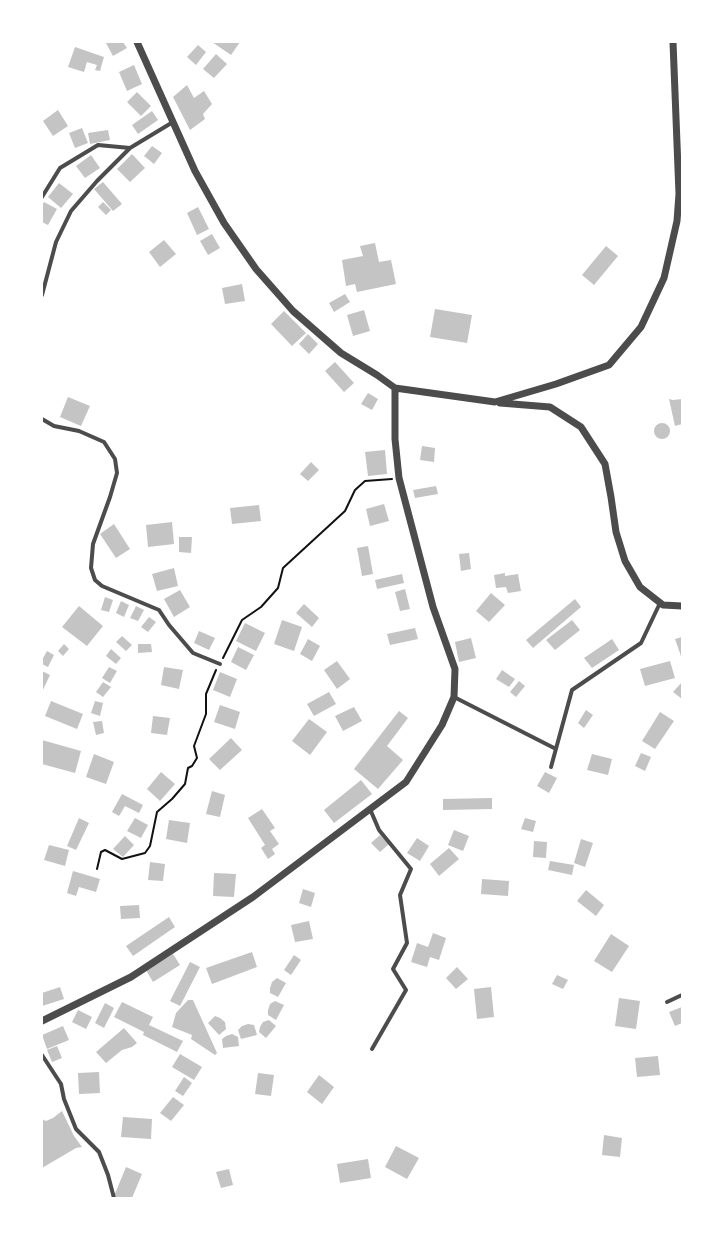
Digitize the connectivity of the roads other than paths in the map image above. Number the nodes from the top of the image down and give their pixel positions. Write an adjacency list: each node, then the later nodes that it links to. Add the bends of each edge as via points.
1 (137, 42): 3 (street)
2 (673, 42): 8 (street, via 679,194 677,221 664,278 641,327 609,365)
3 (173, 122): 4 (street); 7 (street, via 195,171 224,223 256,269 293,311 341,353)
4 (130, 148): 5 (street, via 98,145 60,168); 6 (street, via 71,211 56,242)
5 (42, 196)
6 (42, 295)
7 (395, 388): 8 (street); 13 (street, via 395,439 399,478 433,607 455,670)
8 (496, 402): 10 (street, via 550,407 581,427 605,464 616,532 625,561 640,587)
9 (42, 419): 12 (street, via 54,426 79,431 104,442 115,459 117,473 93,544 91,568 95,580 102,586 159,610 194,653)
10 (660, 603): 11 (street); 14 (street, via 641,643 572,690)
11 (682, 606)
12 (220, 664)
13 (454, 697): 14 (street); 16 (street, via 442,725 406,782)
14 (556, 750): 15 (street)
15 (551, 767)
16 (370, 809): 19 (street, via 253,897 131,977); 20 (street, via 379,830 411,869 400,895 407,943 394,969 406,990)
17 (682, 995): 18 (street)
18 (667, 1002)
19 (42, 1021)
20 (372, 1049)
21 (42, 1055): 22 (street, via 60,1084 76,1129 99,1152)
22 (114, 1198)

